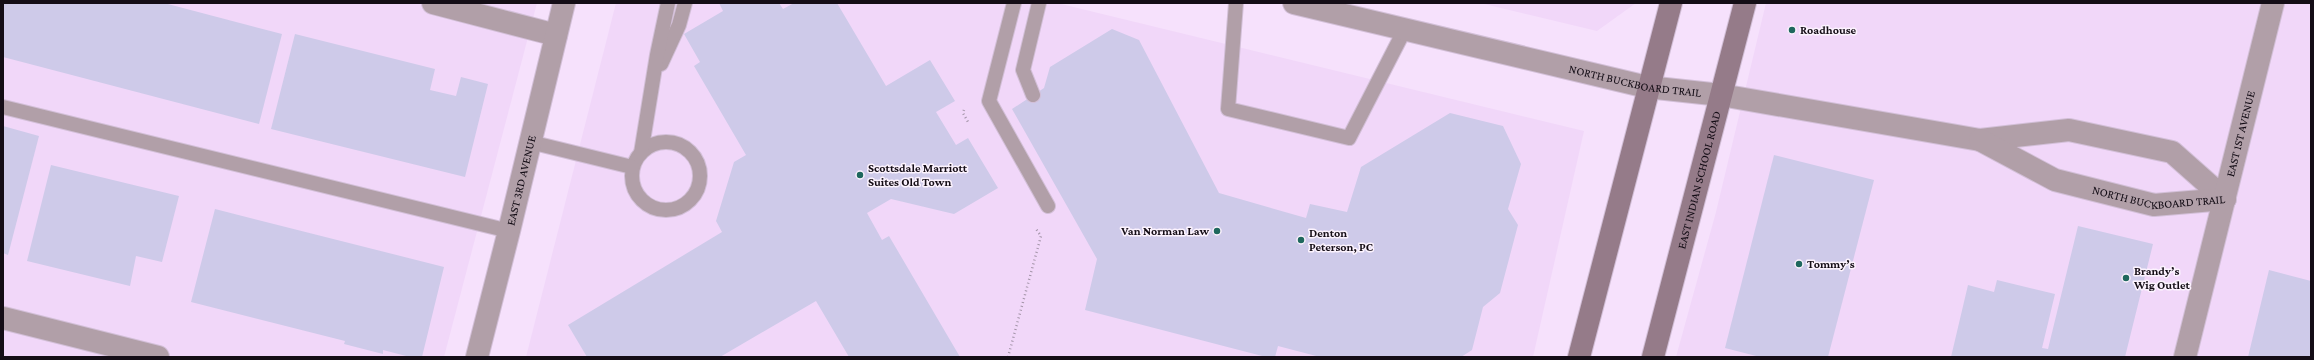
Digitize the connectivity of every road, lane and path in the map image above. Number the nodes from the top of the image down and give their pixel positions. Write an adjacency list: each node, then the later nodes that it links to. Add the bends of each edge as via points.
1 (433, 3): 13 (street)
2 (564, 3): 13 (street, EAST 3RD AVENUE)
3 (668, 3): 14 (lane)
4 (686, 3): 14 (lane, via 679,25)
5 (1014, 3): 24 (lane, via 988,101)
6 (1039, 3): 16 (lane, via 1023,70)
7 (1236, 3): 12 (lane, via 1228,109 1349,138)
8 (1294, 3): 12 (street, NORTH BUCKBOARD TRAIL)
9 (1671, 3): 15 (main road)
10 (1745, 3): 17 (main road, EAST INDIAN SCHOOL ROAD)
11 (2273, 3): 23 (street, EAST 1ST AVENUE)
12 (1404, 30): 15 (street, NORTH BUCKBOARD TRAIL)
13 (556, 35): 20 (street, EAST 3RD AVENUE)
14 (652, 83): 21 (lane)
15 (1647, 88): 17 (street, NORTH BUCKBOARD TRAIL); 29 (main road)
16 (1034, 95)
17 (1721, 95): 19 (street, NORTH BUCKBOARD TRAIL); 30 (main road, EAST INDIAN SCHOOL ROAD)
18 (3, 107): 25 (lane)
19 (1980, 140): 23 (street, NORTH BUCKBOARD TRAIL, via 2055,180 2154,205); 23 (street, NORTH BUCKBOARD TRAIL, via 2070,130 2172,152)
20 (530, 142): 22 (lane); 25 (street, EAST 3RD AVENUE)
21 (641, 153): 22 (lane); 22 (lane, via 656,142 668,141 689,150 697,160 700,171 696,193 680,207 658,210 640,198 634,189)
22 (632, 167)
23 (2225, 199): 31 (street, EAST 1ST AVENUE)
24 (1048, 206)
25 (509, 231): 28 (street, EAST 3RD AVENUE)
26 (3, 318): 27 (street)
27 (158, 357)
28 (477, 357)
29 (1579, 357)
30 (1653, 357)
31 (2185, 357)

